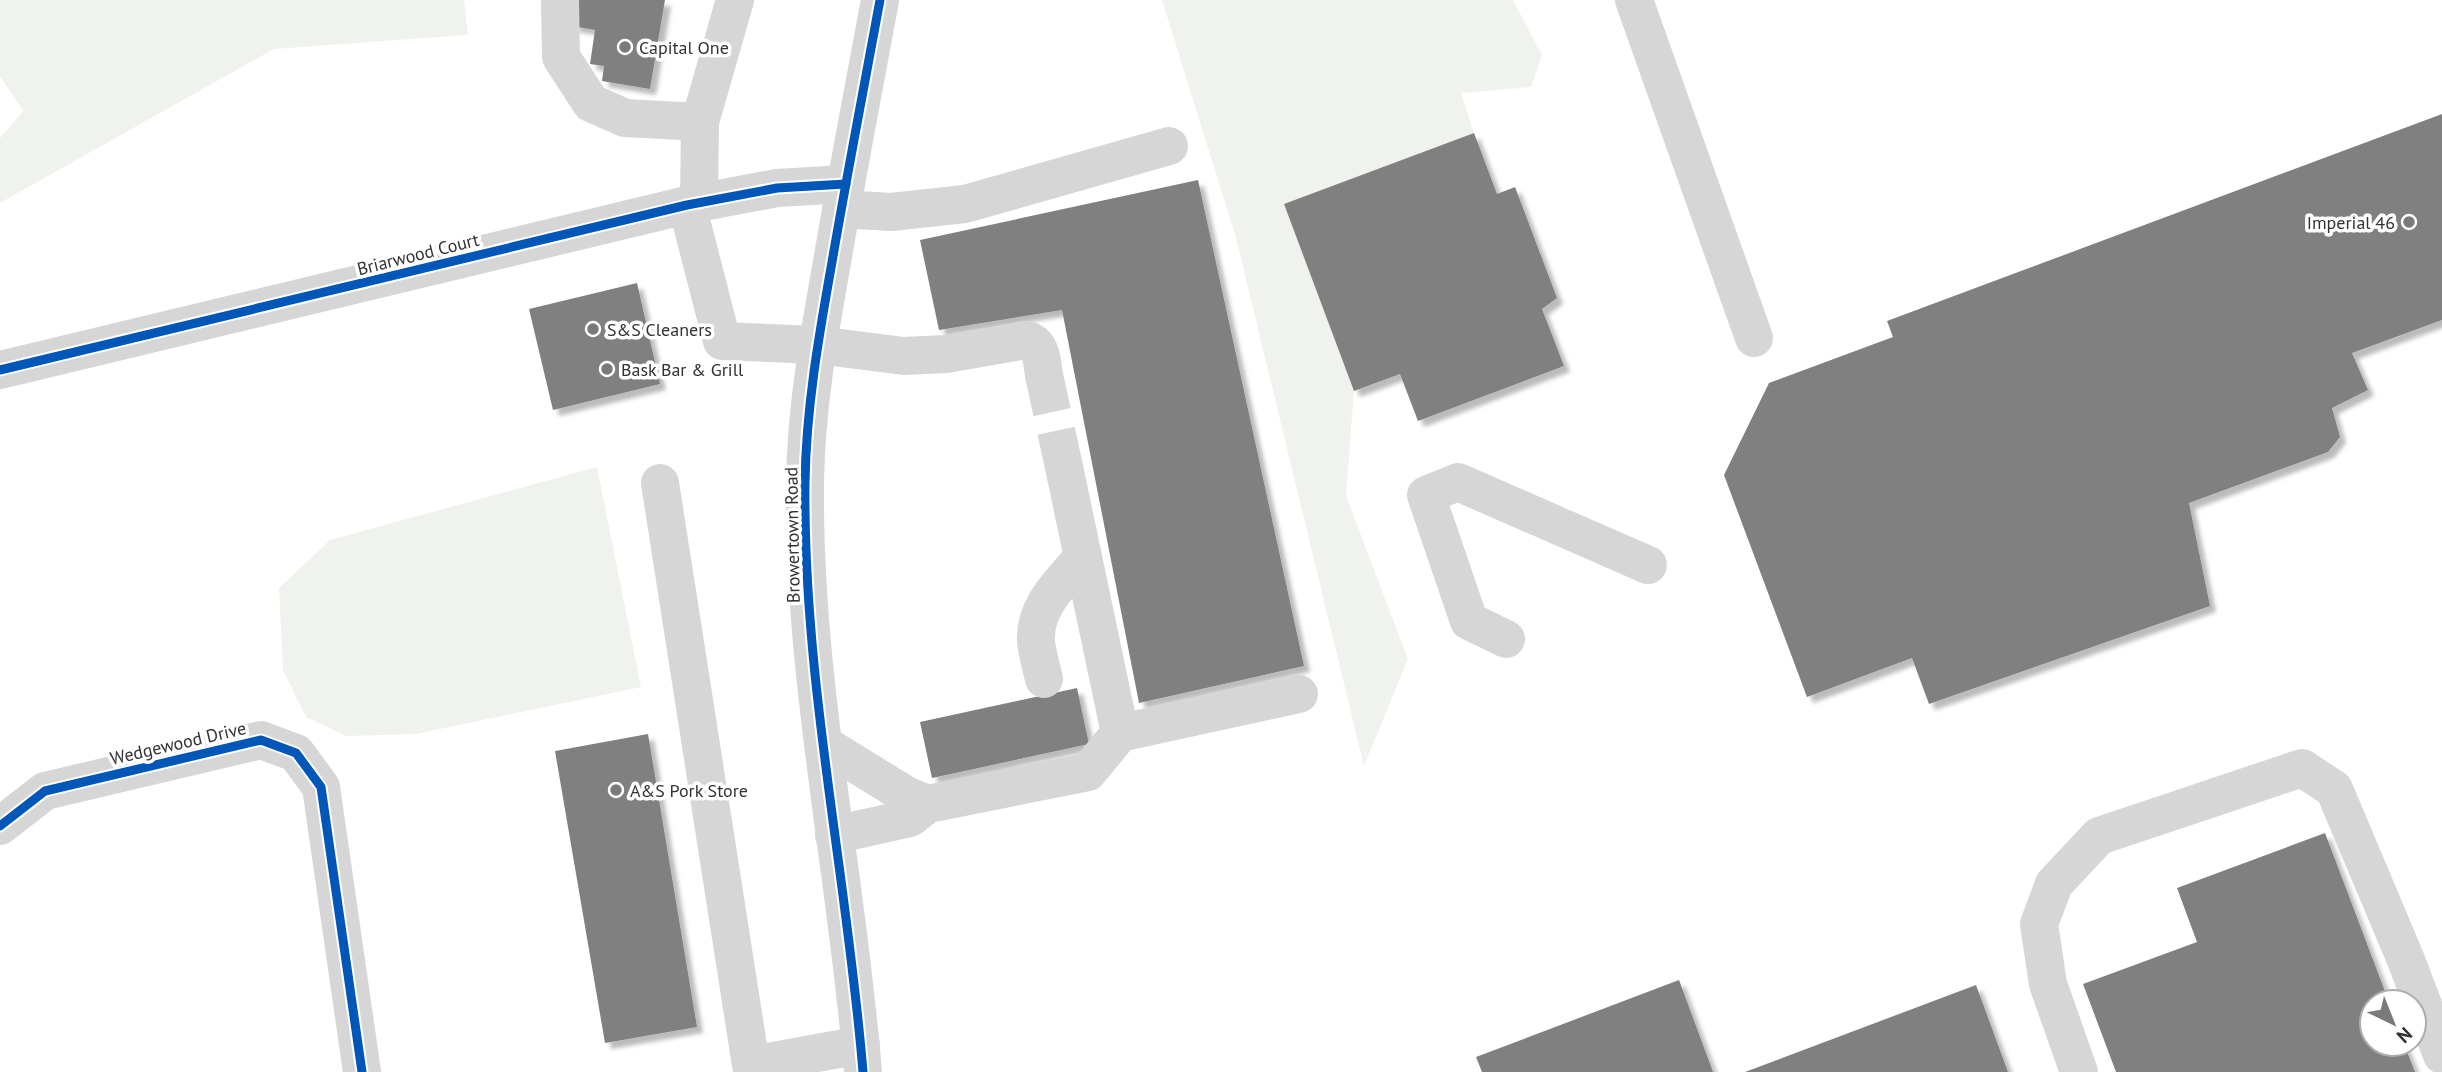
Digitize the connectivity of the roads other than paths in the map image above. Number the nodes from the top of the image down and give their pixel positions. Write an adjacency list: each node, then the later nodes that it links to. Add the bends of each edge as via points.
1 (560, 0): 5 (street, via 561,57 591,103 625,117)
2 (735, 0): 5 (street)
3 (880, 0): 7 (street, Browertown Road)
4 (1634, 0): 9 (street)
5 (700, 122): 8 (street)
6 (1168, 146): 7 (street, Briarwood Court, via 965,204 891,212)
7 (844, 196): 8 (street, Briarwood Court, via 777,188); 10 (street, Browertown Road)
8 (693, 204): 10 (street, via 722,341); 11 (street, Briarwood Court)
9 (1754, 338)
10 (817, 345): 12 (street, via 904,356 1027,340 1037,346); 21 (street, Browertown Road, via 808,416 806,575)
11 (0, 370)
12 (1044, 375)
13 (1064, 467): 15 (street)
14 (660, 483): 27 (street)
15 (1083, 557): 18 (street, via 1038,615 1036,642); 20 (street)
16 (1648, 565): 17 (street, via 1458,482 1426,495 1469,621)
17 (1506, 639)
18 (1044, 678)
19 (1299, 694): 20 (street)
20 (1120, 733): 22 (street, via 1088,772)
21 (823, 744): 22 (street); 24 (street, Browertown Road)
22 (928, 804): 24 (street, via 910,818)
23 (0, 827): 28 (street, Wedgewood Drive, via 45,791 261,740 296,753 321,787)
24 (834, 835): 26 (street, Browertown Road)
25 (2442, 1055): 29 (street, via 2334,789 2302,768 2098,836 2054,884 2039,924 2048,984)
26 (862, 1059): 27 (street)
27 (751, 1069)
28 (362, 1072)
29 (2079, 1072)

